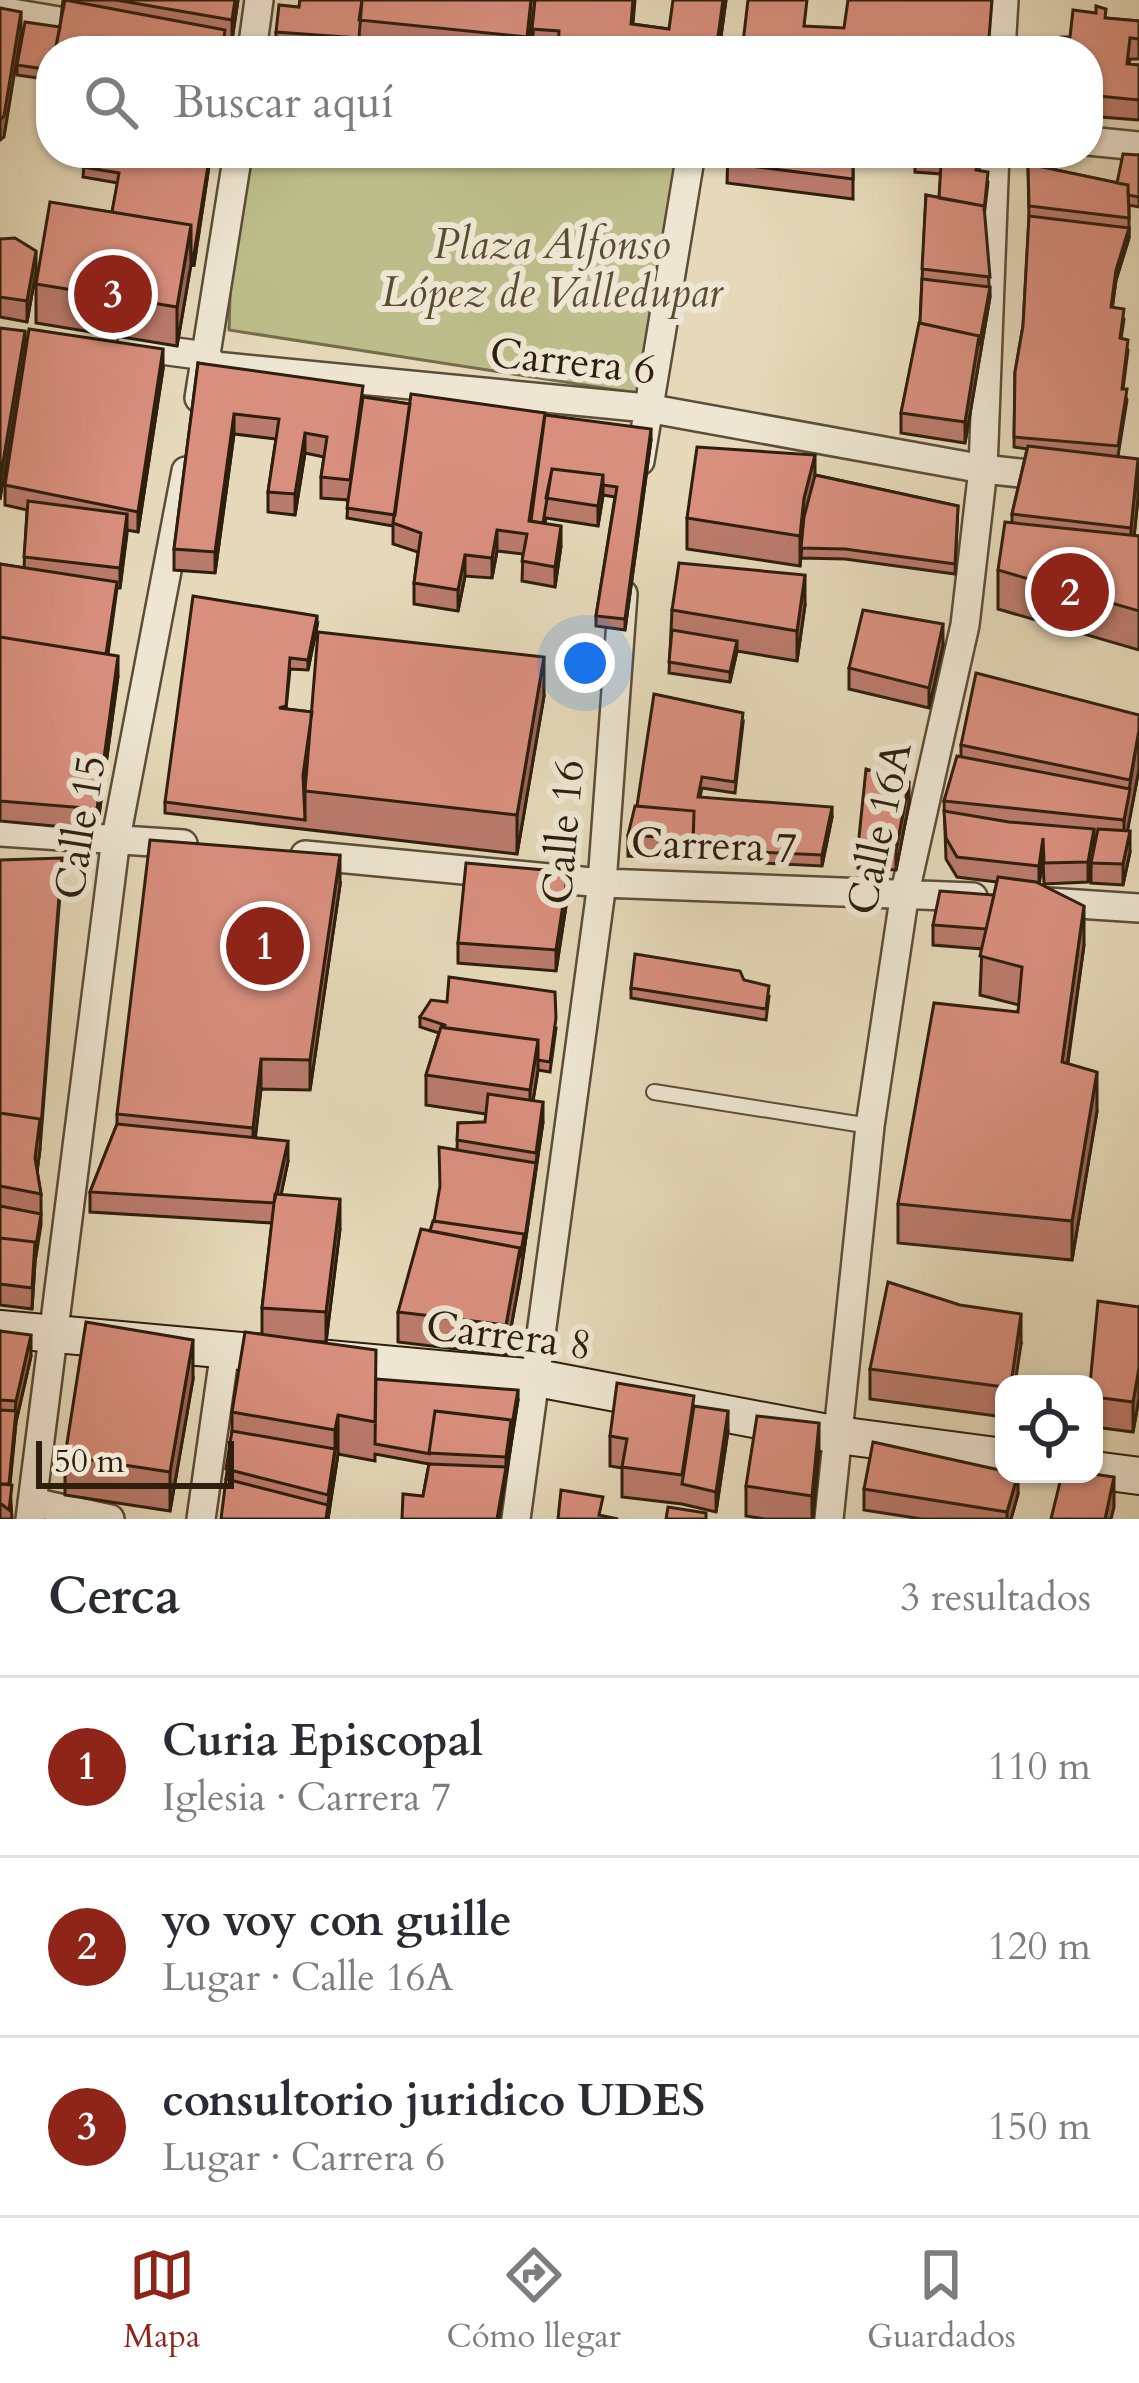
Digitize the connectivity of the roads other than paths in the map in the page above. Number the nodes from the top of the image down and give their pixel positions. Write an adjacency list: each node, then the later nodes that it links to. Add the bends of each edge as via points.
1 (259, 0): 5 (street)
2 (1004, 0): 6 (street)
3 (0, 11): 4 (street)
4 (114, 31)
5 (254, 36)
6 (1002, 36)
7 (1103, 143): 8 (street)
8 (1139, 146)
9 (236, 168): 13 (street, Calle 15)
10 (688, 168): 14 (street)
11 (994, 168): 15 (street, Calle 16A)
12 (106, 343): 13 (street, Carrera 6)
13 (206, 356): 14 (street, Carrera 6, via 214,366); 20 (street, Calle 15)
14 (647, 408): 15 (street, Carrera 6); 17 (street)
15 (983, 469): 16 (street, Carrera 6); 24 (street, Calle 16A, via 965,625)
16 (1094, 482)
17 (636, 496)
18 (627, 561): 23 (street, Calle 16)
19 (0, 832): 20 (street)
20 (116, 838): 21 (street); 29 (street, Calle 15)
21 (209, 846)
22 (278, 853): 23 (street, Carrera 7)
23 (602, 883): 24 (street, Carrera 7); 31 (street, Calle 16)
24 (904, 892): 25 (street, Carrera 7); 27 (street, Calle 16A)
25 (1139, 908)
26 (654, 1092): 27 (lane)
27 (870, 1126): 32 (street, Calle 16A)
28 (0, 1329): 29 (street, Carrera 8)
29 (54, 1332): 30 (street, Carrera 8); 36 (street, Calle 15)
30 (225, 1350): 31 (street, Carrera 8); 38 (street)
31 (537, 1378): 32 (street, Carrera 8); 39 (street, Calle 16)
32 (838, 1435): 33 (street, Carrera 8); 40 (street, Calle 16A)
33 (995, 1456)
34 (1103, 1471): 35 (street)
35 (1139, 1476)
36 (31, 1511): 37 (street)
37 (110, 1519)
38 (201, 1519)
39 (516, 1519)
40 (829, 1519)

